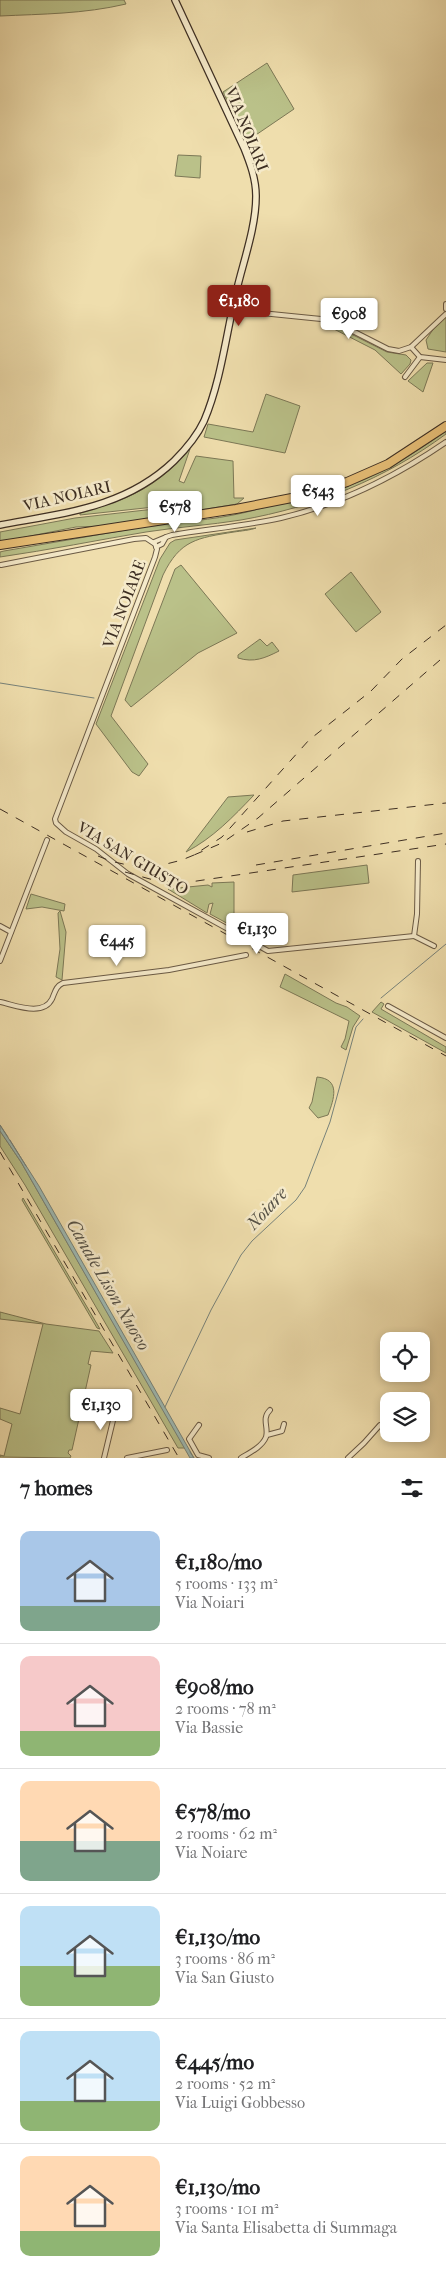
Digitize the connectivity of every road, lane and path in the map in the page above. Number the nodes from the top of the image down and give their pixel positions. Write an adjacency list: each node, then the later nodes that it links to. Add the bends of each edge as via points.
1 (175, 0): 4 (street, VIA NOIARI, via 240,138 254,181 256,196 252,225)
2 (446, 304): 3 (street)
3 (446, 308)
4 (232, 310): 6 (street, via 331,320 388,349 399,351); 12 (street, VIA NOIARI, via 204,422 190,444 164,471 132,492 100,505)
5 (446, 314): 6 (street)
6 (410, 347): 7 (street)
7 (420, 357): 8 (street); 9 (street)
8 (446, 360)
9 (405, 377)
10 (446, 426): 15 (highway, via 388,464 317,493 236,509)
11 (446, 442): 13 (street, via 400,472 344,499 280,518)
12 (0, 525)
13 (166, 537): 14 (street); 16 (street)
14 (154, 542): 16 (street, VIA NOIARE); 17 (street, VIA NOIARE, via 146,538 134,539)
15 (0, 545)
16 (156, 547): 18 (street, VIA NOIARE, via 155,557)
17 (0, 566)
18 (55, 822): 23 (street, VIA SAN GIUSTO, via 128,874 268,951)
19 (47, 840): 22 (street)
20 (418, 861): 23 (street)
21 (0, 926): 22 (street)
22 (11, 932): 26 (street)
23 (414, 936): 24 (street)
24 (434, 946)
25 (246, 955): 27 (street, via 169,970 63,983 44,1008)
26 (0, 961)
27 (0, 1002)
28 (388, 1006): 29 (street)
29 (446, 1038)
30 (116, 1408): 37 (street)
31 (270, 1410): 35 (street, via 265,1419)
32 (284, 1424): 35 (street, via 282,1431)
33 (380, 1424): 41 (street)
34 (200, 1425): 39 (street, via 189,1439 198,1455)
35 (266, 1435): 40 (street, via 258,1447)
36 (167, 1450): 38 (street)
37 (104, 1458)
38 (127, 1458)
39 (209, 1458)
40 (241, 1458)
41 (348, 1458)

